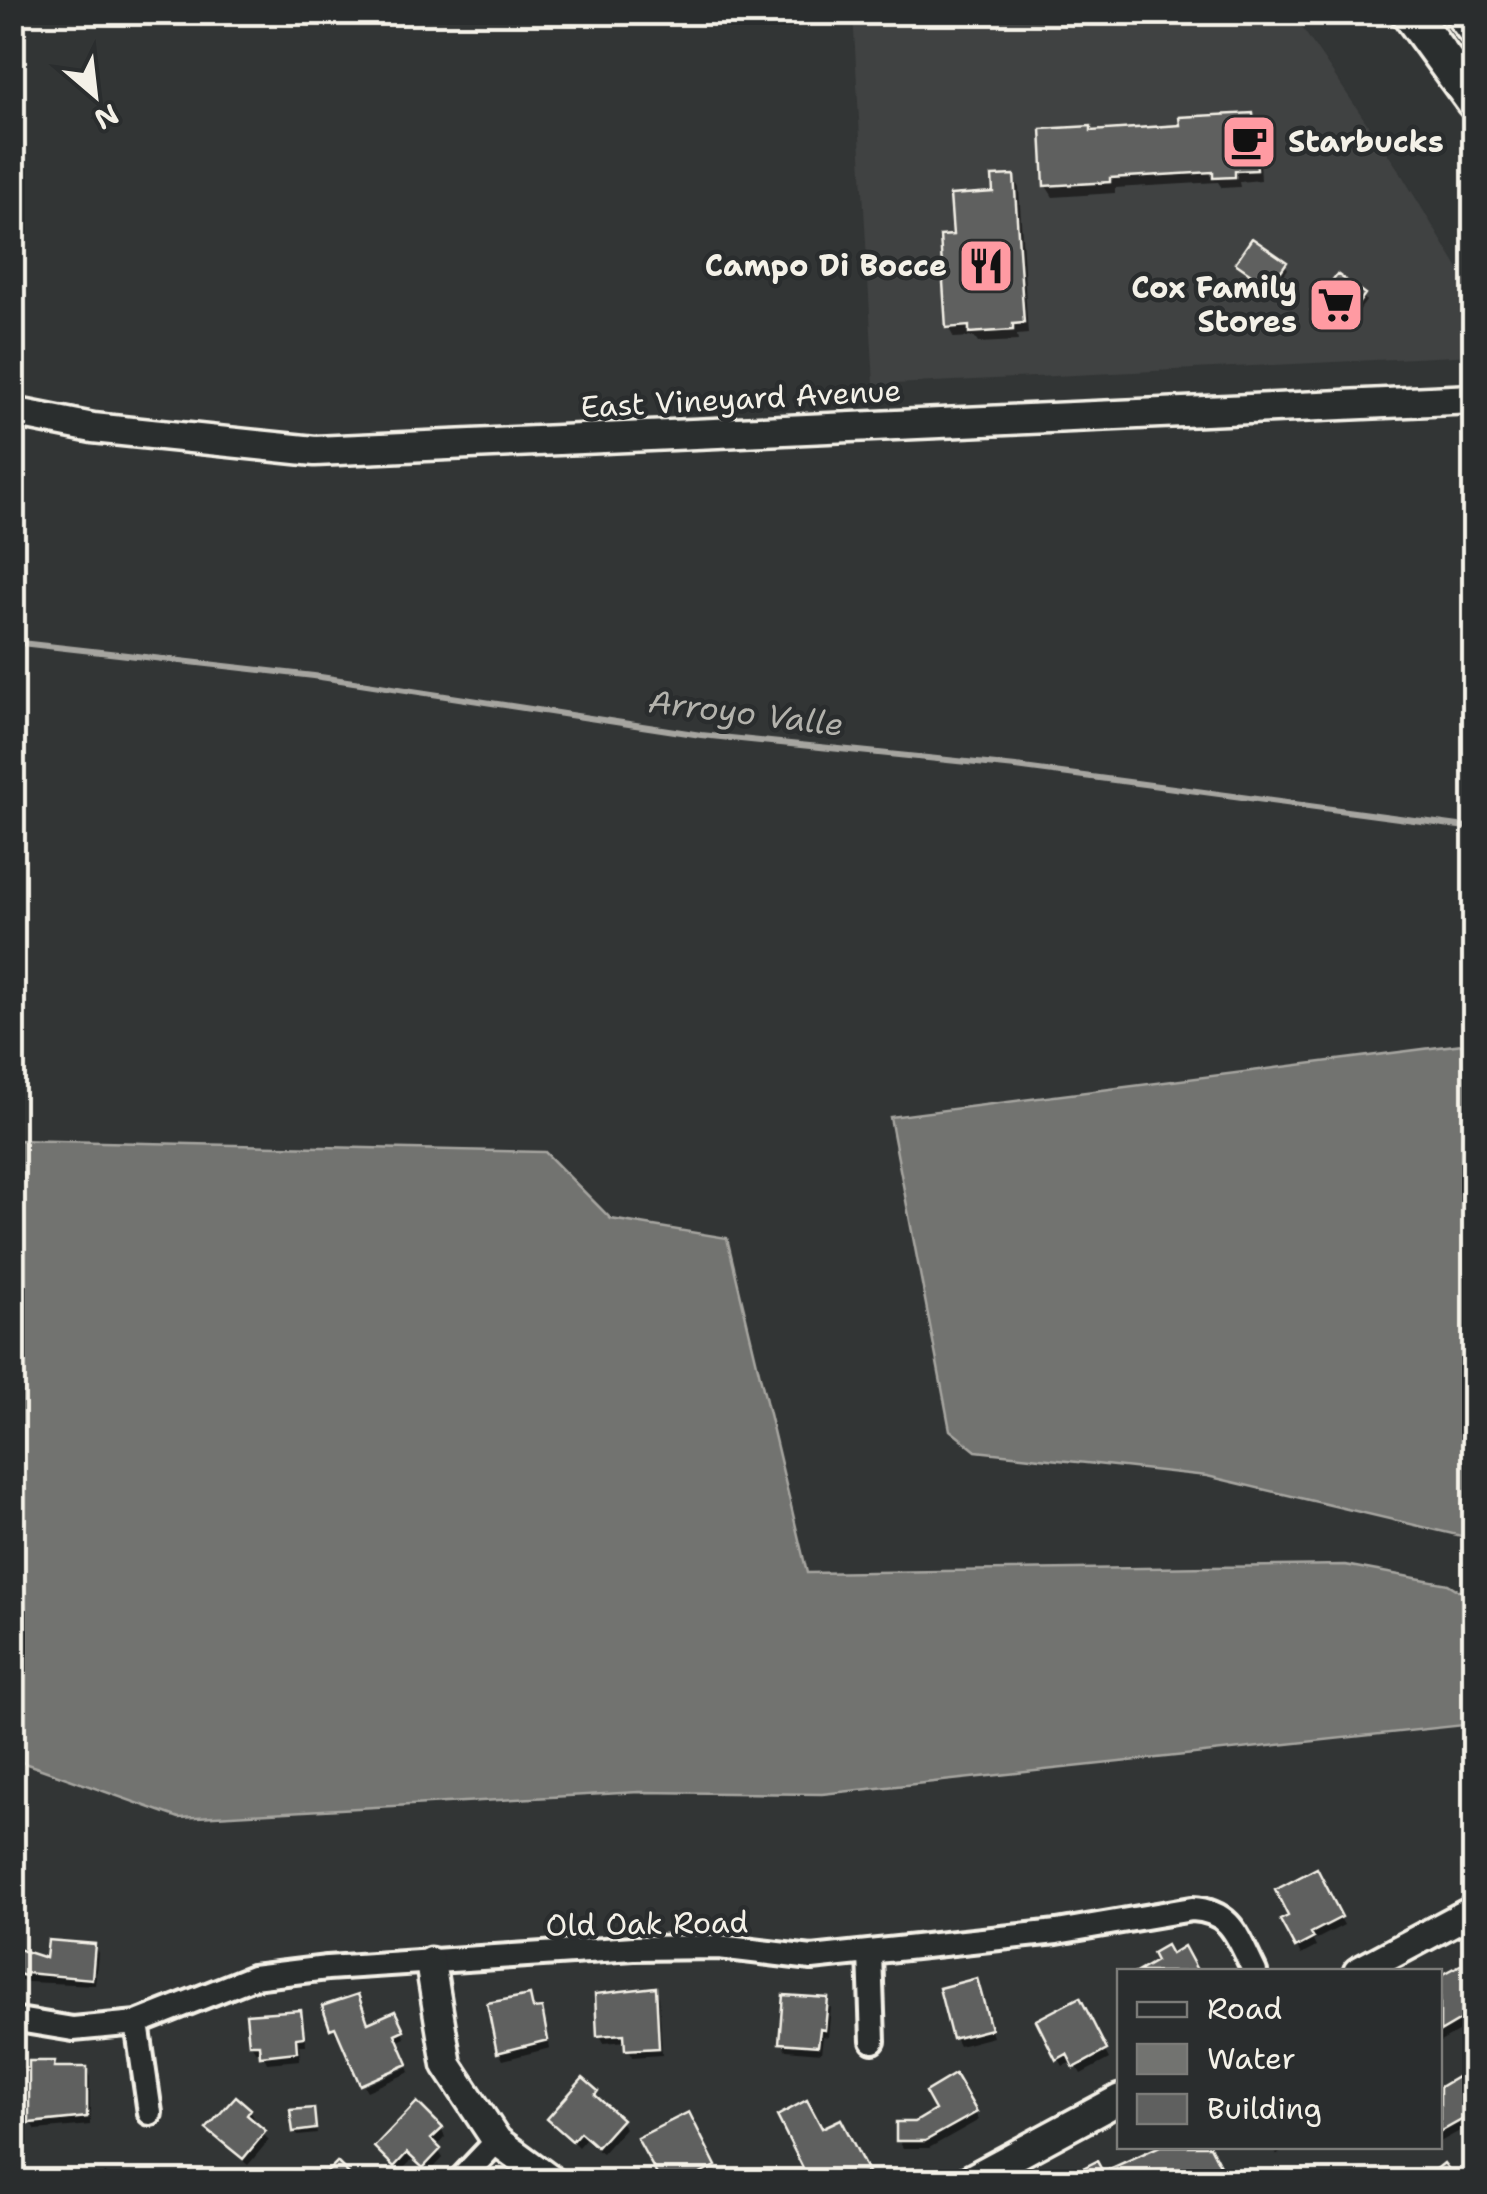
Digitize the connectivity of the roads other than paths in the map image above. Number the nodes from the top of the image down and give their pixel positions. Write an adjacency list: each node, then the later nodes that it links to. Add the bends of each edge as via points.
1 (1409, 12): 6 (highway)
2 (1438, 12): 5 (highway)
3 (1462, 12): 4 (highway)
4 (1474, 28)
5 (1474, 62)
6 (1474, 101)
7 (1474, 399): 8 (street, East Vineyard Avenue, via 315,451 93,428)
8 (12, 412)
9 (1474, 1910): 13 (street)
10 (870, 1953): 11 (street, Old Oak Road, via 812,1958 634,1948); 12 (street, Old Oak Road, via 1192,1909 1213,1910 1231,1925); 16 (street)
11 (430, 1962): 15 (street, Old Oak Road, via 253,1977); 19 (street, via 447,2065)
12 (1253, 1969)
13 (1364, 1969)
14 (12, 2018): 15 (street, Old Oak Road, via 73,2029)
15 (137, 2023): 18 (street)
16 (873, 2041)
17 (1117, 2101): 22 (street)
18 (150, 2113)
19 (497, 2142): 20 (street); 21 (street)
20 (458, 2182)
21 (552, 2182)
22 (966, 2182)

